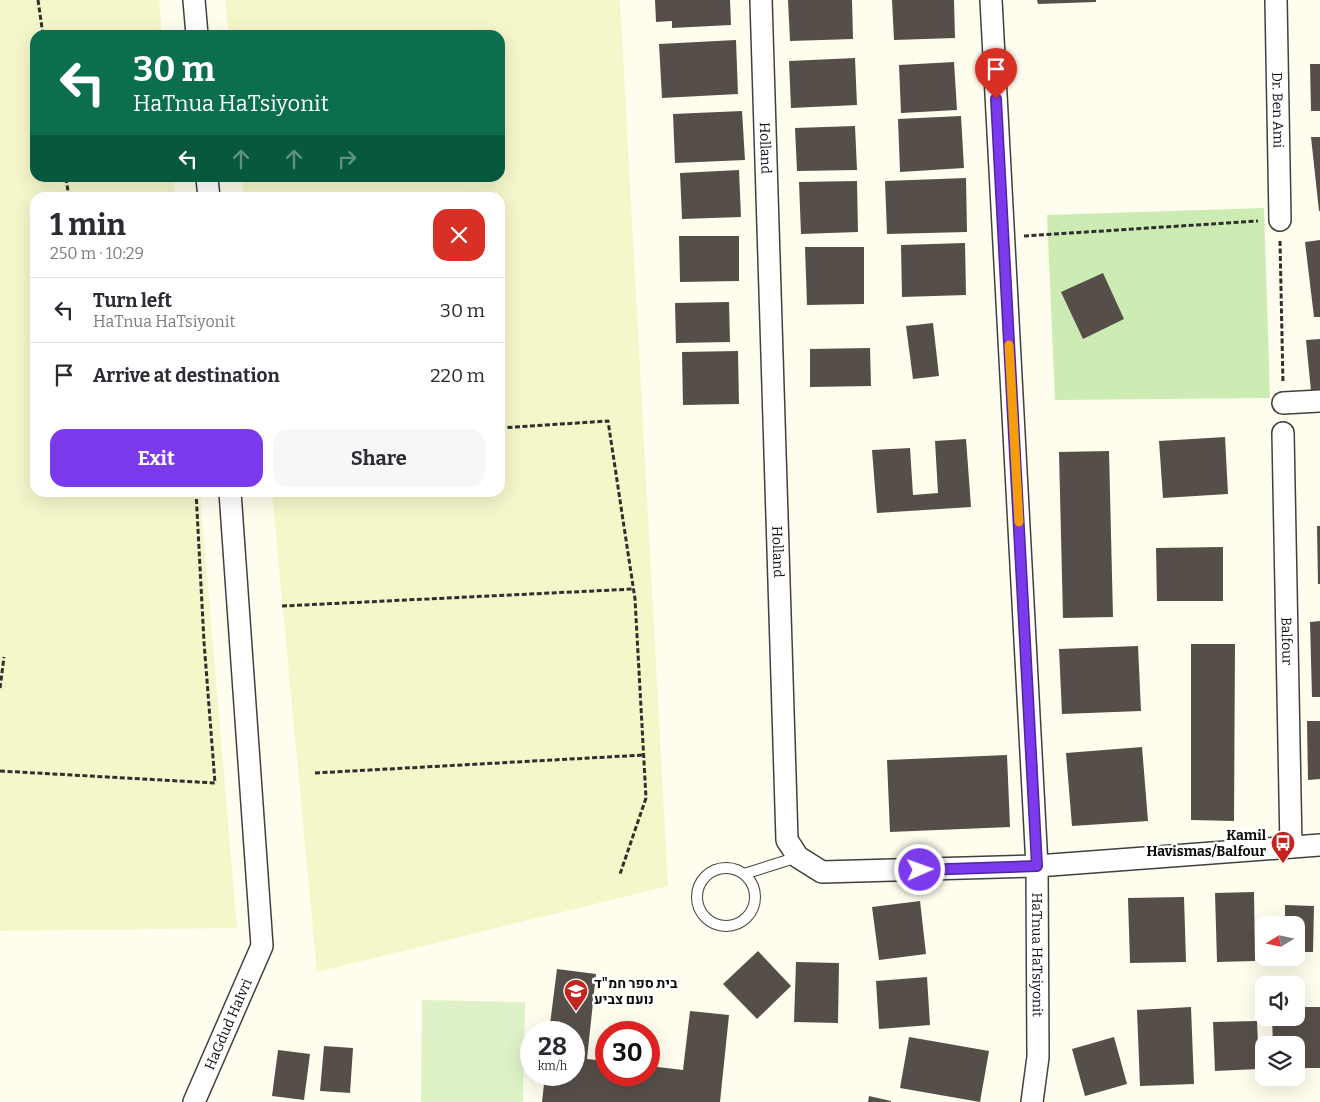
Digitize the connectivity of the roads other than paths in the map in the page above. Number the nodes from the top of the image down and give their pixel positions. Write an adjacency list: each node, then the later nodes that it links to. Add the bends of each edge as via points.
1 (194, 0): 5 (street)
2 (761, 0): 13 (street, Holland)
3 (991, 0): 14 (street, HaTnua HaTsiyonit)
4 (1276, 0): 6 (street, Dr. Ben Ami)
5 (197, 30)
6 (1280, 220)
7 (1320, 401): 8 (street)
8 (1283, 403)
9 (1283, 434): 12 (street, Balfour)
10 (230, 497): 16 (street, HaGdud HaIvri, via 262,946)
11 (1320, 845): 12 (street)
12 (1290, 847): 14 (street)
13 (792, 848): 14 (street, via 822,872); 15 (lane)
14 (1037, 866): 17 (street, HaTnua HaTsiyonit, via 1038,1057)
15 (744, 874): 15 (lane, via 735,869 719,868 706,876 697,894 702,913 708,921 726,927 747,918 755,899 751,882)
16 (194, 1102)
17 (1032, 1102)

